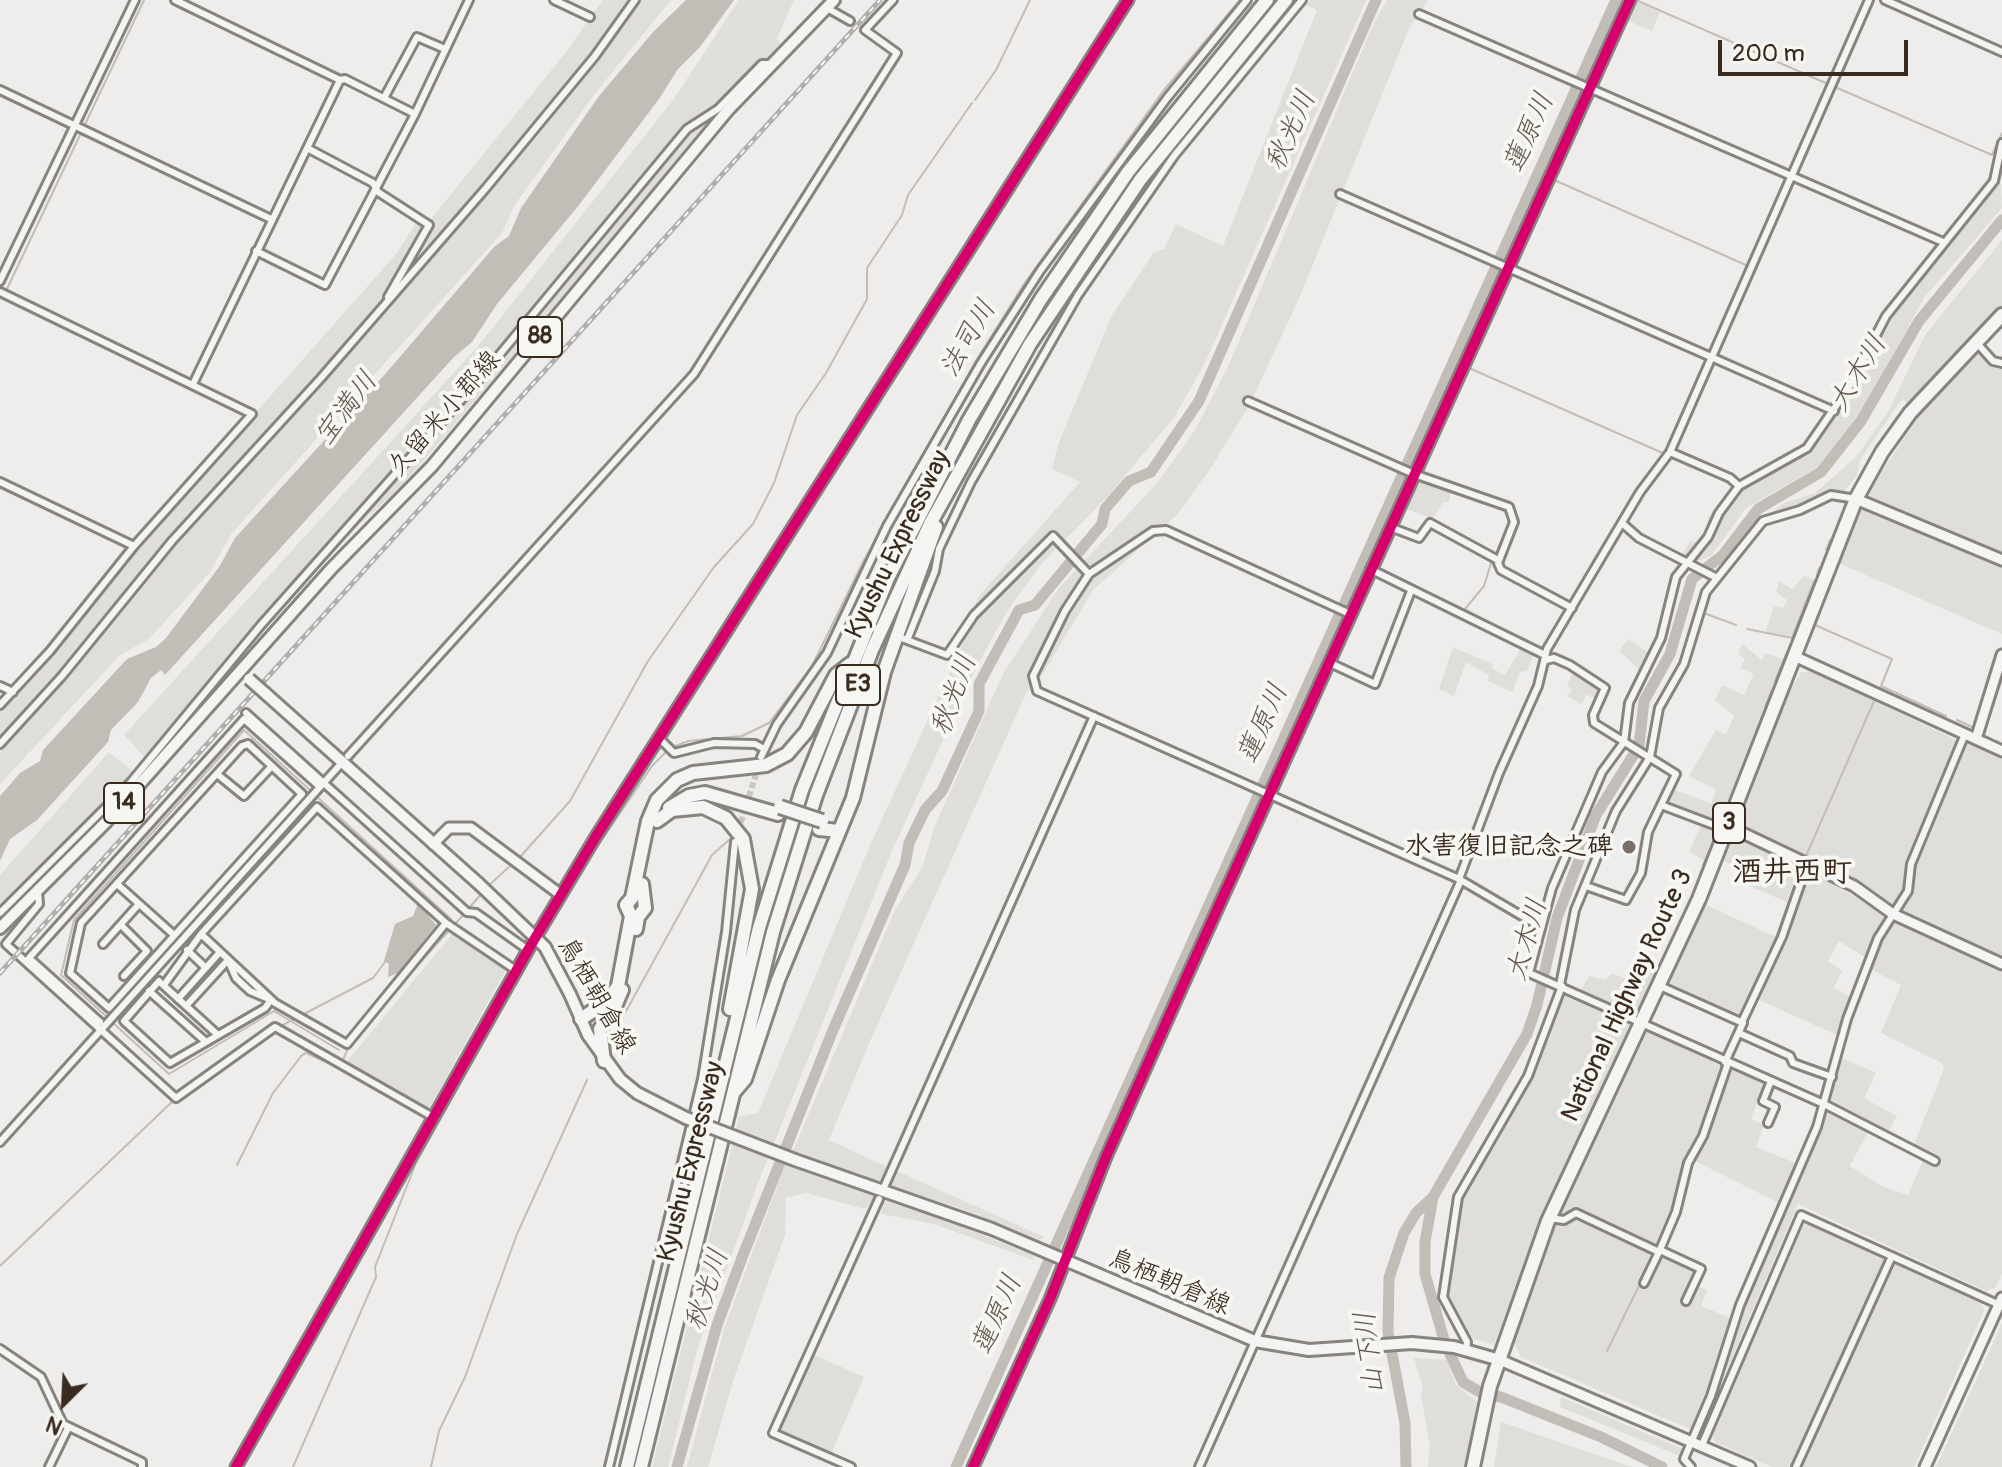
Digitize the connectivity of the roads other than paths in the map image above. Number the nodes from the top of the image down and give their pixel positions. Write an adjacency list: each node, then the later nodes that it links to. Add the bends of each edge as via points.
1 (135, 0): 27 (street)
2 (175, 0): 22 (street)
3 (469, 0): 19 (street)
4 (554, 0): 17 (street)
5 (635, 0): 39 (street, via 541,123)
6 (893, 0): 85 (street, via 865,30 897,53 694,374)
7 (1128, 0): 79 (street)
8 (1247, 0): 64 (street, via 1167,98 981,363 932,459 887,526)
9 (1267, 0): 70 (highway, Kyushu Expressway / E3, via 1128,172 1018,336 916,520)
10 (1286, 0): 49 (highway, Kyushu Expressway / E3, via 1190,114 1100,236 1030,344)
11 (1302, 0): 49 (street, via 1174,156 1076,294)
12 (1630, 0): 23 (street)
13 (1869, 0): 30 (street)
14 (1885, 0): 20 (street)
15 (831, 4): 18 (street); 21 (main road, 久留米小郡線 / 88)
16 (1419, 14): 23 (street)
17 (590, 17)
18 (850, 21)
19 (445, 49): 25 (street, via 417,37); 26 (street)
20 (2002, 52)
21 (774, 63): 72 (main road, 久留米小郡線 / 88, via 728,110 432,466 331,569); 109 (street, via 762,64 718,109 687,129 476,383 261,625 131,782)
22 (340, 80): 25 (street); 29 (street)
23 (1588, 88): 30 (street); 36 (street)
24 (0, 90): 27 (street)
25 (384, 98): 26 (street)
26 (415, 114): 31 (street)
27 (80, 128): 33 (street); 37 (street)
28 (2002, 143): 34 (street, via 1994,181)
29 (309, 149): 31 (street); 33 (street)
30 (1791, 176): 34 (street); 42 (street)
31 (377, 187): 35 (street, via 325,285); 39 (street, via 429,225)
32 (1340, 194): 36 (street)
33 (271, 219): 35 (street)
34 (1943, 242): 46 (street, via 1886,316)
35 (256, 251): 44 (street)
36 (1507, 267): 42 (street); 48 (street)
37 (0, 281)
38 (3, 294): 44 (street)
39 (385, 304): 82 (street, via 172,541)
40 (2002, 315): 41 (highway, National Highway Route 3 / 3)
41 (1976, 342): 43 (street, via 1993,361); 52 (highway, National Highway Route 3 / 3, via 1910,413)
42 (1711, 357): 46 (street); 47 (street)
43 (2002, 363)
44 (193, 384): 55 (street, via 252,414)
45 (1248, 401): 48 (street)
46 (1834, 411): 51 (street, via 1807,448)
47 (1670, 452): 51 (street); 53 (street)
48 (1414, 474): 54 (street); 56 (street, via 1509,507 1514,522)
49 (965, 476): 60 (street, via 935,571 903,639 947,655 974,615 1053,536); 97 (highway, via 906,605 853,798); 150 (highway, Kyushu Expressway / E3, via 872,650 816,795 773,932)
50 (0, 482): 55 (street)
51 (1739, 486): 58 (street)
52 (1856, 499): 57 (street); 61 (street, via 1831,495 1763,521); 68 (highway, National Highway Route 3 / 3)
53 (1622, 523): 58 (street); 63 (street)
54 (1390, 527): 56 (street, via 1419,538 1430,523); 59 (street)
55 (134, 546): 74 (street)
56 (1498, 560): 63 (street, via 1510,577)
57 (2002, 560)
58 (1688, 564): 61 (street); 81 (street, via 1671,591 1654,656 1633,691)
59 (1370, 569): 62 (street); 65 (street)
60 (1087, 571): 65 (street, via 1153,531 1166,530); 77 (street, via 1033,680 1037,691)
61 (1715, 577): 87 (street, via 1703,598 1690,648 1659,708)
62 (1411, 591): 69 (street); 71 (street, via 1375,684)
63 (1572, 608): 69 (street)
64 (845, 613): 66 (street); 83 (street, via 813,678)
65 (1350, 614): 71 (street)
66 (854, 617)
67 (2002, 655): 80 (street)
68 (1794, 656): 78 (street); 96 (highway, National Highway Route 3 / 3)
69 (1546, 658): 81 (street, via 1570,665 1605,688 1594,723); 102 (street)
70 (852, 662): 98 (highway, via 836,675 806,732 787,754 766,765 706,769 677,780 657,800); 156 (highway, Kyushu Expressway / E3, via 802,790 759,928)
71 (1328, 662): 92 (street)
72 (246, 675): 100 (main road, 鳥栖朝倉線, bridge); 105 (main road, 14)
73 (0, 686): 74 (street)
74 (13, 692): 75 (street)
75 (0, 705)
76 (246, 713): 91 (street)
77 (1094, 716): 92 (street); 157 (street)
78 (1965, 734): 80 (street); 110 (street, via 1911,864 1908,891)
79 (659, 738): 83 (street, via 674,753 714,743); 106 (street)
80 (1976, 739): 84 (street)
81 (1624, 742): 87 (street); 114 (street, via 1602,772)
82 (0, 744)
83 (764, 749): 86 (street)
84 (2002, 751)
85 (348, 756)
86 (761, 757)
87 (1650, 757): 93 (street, via 1676,774); 104 (street, via 1616,811)
88 (272, 766): 90 (street, via 246,744); 90 (street, via 244,796); 117 (street, via 302,794)
89 (338, 767): 91 (street)
90 (217, 774): 103 (street)
91 (321, 786): 120 (street, via 467,912); 127 (street); 129 (street, via 244,719 29,958)
92 (1269, 794): 102 (street); 162 (street, via 1106,1157)
93 (1661, 805): 96 (street); 104 (street, via 1648,832 1641,873 1626,900)
94 (779, 811): 95 (highway, via 705,793 673,803); 97 (highway, bridge); 98 (highway, via 727,789 686,789 665,802)
95 (657, 821): 107 (highway); 156 (highway, via 687,807 716,811 743,839 751,872 748,919)
96 (1727, 828): 101 (street); 132 (highway, National Highway Route 3 / 3)
97 (839, 831): 150 (highway, via 778,980 745,1079)
98 (644, 839): 107 (highway)
99 (735, 842): 176 (street, via 702,1079)
100 (433, 844): 106 (street, via 449,828 471,828); 138 (main road, 鳥栖朝倉線, bridge, via 545,947)
101 (1808, 862): 110 (street); 140 (street, via 1782,937)
102 (1460, 880): 114 (street); 166 (street)
103 (117, 884): 108 (street); 124 (street, via 81,923 70,973 109,1008)
104 (1586, 886): 131 (street, via 1575,910)
105 (38, 892): 115 (main road, 14); 129 (street, via 39,904 6,944)
106 (561, 895): 120 (street)
107 (637, 899): 111 (highway, via 644,911)
108 (139, 904): 113 (street); 117 (street)
109 (0, 913)
110 (1893, 914): 123 (street); 148 (street, via 1878,938 1847,1019)
111 (634, 917): 135 (highway, via 628,974); 138 (highway, via 613,996)
112 (446, 923): 116 (street, via 317,807); 126 (street); 136 (street, via 347,1044)
113 (121, 925): 118 (street); 128 (street, via 147,951)
114 (1539, 926): 131 (street, via 1529,973)
115 (0, 928)
116 (201, 934): 119 (street); 121 (street)
117 (174, 935): 124 (street)
118 (103, 944)
119 (187, 950): 125 (street); 130 (street)
120 (528, 950): 126 (street)
121 (220, 952): 122 (street); 125 (street)
122 (228, 960): 136 (street); 137 (street)
123 (2002, 964)
124 (145, 968): 127 (street)
125 (206, 968): 134 (street)
126 (517, 971): 152 (street)
127 (152, 974): 130 (street); 142 (street)
128 (124, 976)
129 (52, 983): 139 (street); 142 (street)
130 (161, 983): 133 (street); 134 (street)
131 (1561, 986): 141 (street); 168 (street, via 1528,1076 1456,1205 1443,1297 1467,1342)
132 (1660, 986): 140 (street); 141 (highway, National Highway Route 3 / 3)
133 (149, 991): 145 (street); 145 (street, via 124,1021 167,1062)
134 (178, 999): 137 (street)
135 (619, 999): 138 (highway, via 611,1008); 146 (highway, via 600,1029)
136 (271, 1000): 144 (street)
137 (186, 1006): 144 (street)
138 (581, 1019): 146 (main road, 鳥栖朝倉線)
139 (100, 1022)
140 (1742, 1022): 143 (street)
141 (1642, 1026): 147 (street); 159 (highway, National Highway Route 3 / 3)
142 (101, 1030): 152 (street, via 176,1098 275,1027); 154 (street)
143 (1739, 1033): 147 (street); 148 (street, via 1790,1056 1793,1063)
144 (218, 1035): 145 (street)
145 (206, 1042)
146 (604, 1061): 162 (main road, 鳥栖朝倉線, bridge, via 637,1093 686,1118 992,1229)
147 (1727, 1063): 149 (street); 160 (street)
148 (1832, 1077): 151 (street)
149 (1771, 1081): 151 (street); 153 (street, via 1763,1101 1775,1107)
150 (732, 1095): 178 (highway, Kyushu Expressway / E3)
151 (1826, 1105): 155 (street); 171 (street, via 1743,1296)
152 (433, 1117): 175 (street)
153 (1768, 1123)
154 (0, 1142)
155 (1935, 1161)
156 (697, 1181): 177 (highway, Kyushu Expressway / E3)
157 (885, 1185)
158 (879, 1199): 179 (street, via 773,1433)
159 (1549, 1218): 160 (street, via 1564,1220 1576,1213); 169 (highway, National Highway Route 3 / 3)
160 (1659, 1251): 163 (street); 164 (street, via 1701,1269)
161 (1892, 1256): 165 (street); 172 (street, via 1801,1215); 185 (street)
162 (1066, 1262): 166 (main road, 鳥栖朝倉線); 180 (street)
163 (1644, 1283)
164 (1686, 1301)
165 (2001, 1303): 186 (street)
166 (1255, 1341): 168 (main road, 鳥栖朝倉線, via 1309,1350 1412,1343); 181 (street)
167 (0, 1349): 170 (street, via 41,1377 57,1416)
168 (1466, 1351): 169 (main road, 鳥栖朝倉線)
169 (1500, 1360): 171 (street); 182 (highway, National Highway Route 3 / 3)
170 (68, 1428): 173 (street); 174 (street, via 142,1462)
171 (1691, 1440): 172 (street); 183 (street, via 1684,1459)
172 (1702, 1445): 184 (street)
173 (49, 1467)
174 (142, 1467)
175 (236, 1467)
176 (609, 1467)
177 (627, 1467)
178 (641, 1467)
179 (851, 1467)
180 (973, 1467)
181 (1199, 1467)
182 (1473, 1467)
183 (1691, 1467)
184 (1750, 1467)
185 (1796, 1467)
186 (1925, 1467)

